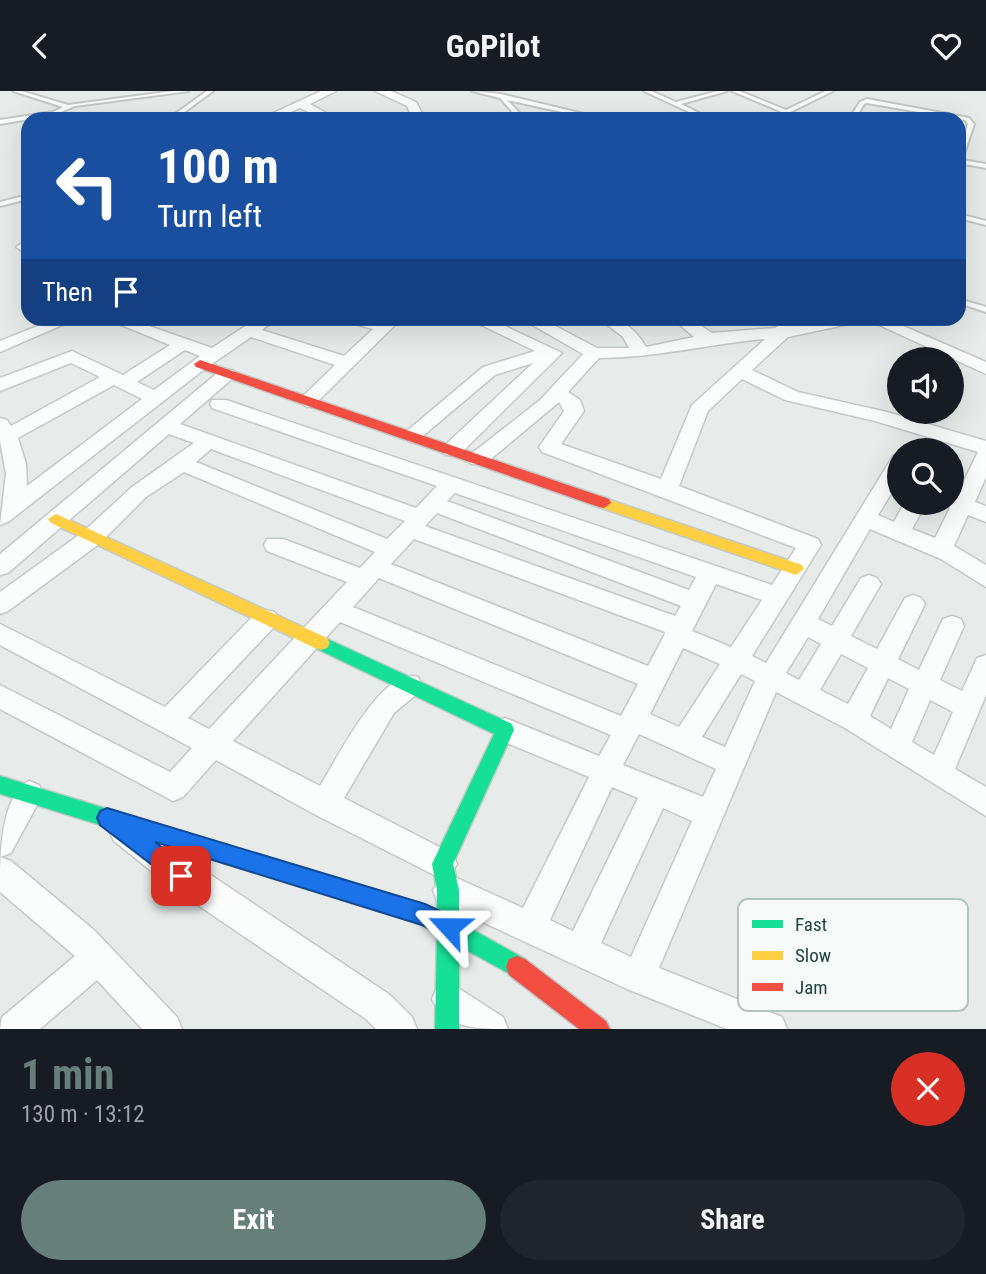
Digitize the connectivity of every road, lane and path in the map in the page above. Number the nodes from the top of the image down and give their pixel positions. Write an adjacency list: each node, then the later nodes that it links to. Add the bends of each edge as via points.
1 (16, 91): 14 (lane)
2 (186, 91): 14 (lane)
3 (210, 91): 17 (lane)
4 (330, 91): 12 (street)
5 (381, 91): 20 (street, via 412,104)
6 (475, 91): 11 (lane)
7 (647, 91): 13 (lane)
8 (724, 91): 13 (lane)
9 (735, 91): 15 (lane)
10 (830, 91): 15 (lane)
11 (501, 96): 21 (lane); 22 (lane)
12 (301, 104): 18 (street); 19 (street)
13 (676, 104): 23 (lane)
14 (68, 107): 16 (lane)
15 (786, 111)
16 (56, 112)
17 (181, 112)
18 (283, 112)
19 (317, 112)
20 (416, 112)
21 (516, 112)
22 (571, 112)
23 (693, 112)
24 (856, 112): 25 (lane, via 867,101)
25 (928, 112)
26 (21, 118): 28 (lane)
27 (966, 119): 29 (lane, via 971,124)
28 (0, 122)
29 (966, 139)
30 (966, 162): 31 (lane)
31 (986, 166)
32 (21, 199): 33 (lane)
33 (0, 204)
34 (966, 218): 35 (lane)
35 (986, 223)
36 (966, 303): 37 (lane)
37 (986, 310)
38 (51, 326): 52 (street)
39 (135, 326): 51 (street)
40 (253, 326): 56 (street)
41 (267, 326): 57 (street)
42 (386, 326): 57 (street)
43 (493, 326): 53 (street)
44 (544, 326): 54 (street)
45 (618, 326): 55 (street, via 630,334)
46 (690, 326): 50 (street)
47 (777, 326): 50 (street)
48 (781, 326): 59 (street)
49 (890, 326): 58 (street)
50 (708, 339): 55 (street)
51 (183, 344): 56 (street); 61 (street)
52 (0, 347)
53 (553, 353): 54 (street); 70 (street, via 489,371); 76 (street)
54 (594, 353): 55 (street); 63 (street)
55 (641, 353)
56 (207, 360): 60 (street); 64 (street)
57 (347, 363): 65 (street)
58 (986, 369)
59 (741, 372): 68 (street, via 792,396); 81 (street, via 699,409)
60 (227, 374): 65 (street); 67 (street)
61 (118, 381): 62 (street, via 72,356); 64 (street); 69 (street)
62 (0, 385)
63 (558, 393): 78 (street); 81 (street, via 573,404 574,411 549,447)
64 (155, 398): 85 (street)
65 (307, 401): 70 (street)
66 (219, 404): 80 (street)
67 (166, 426): 73 (street); 90 (street)
68 (918, 427): 71 (street); 72 (street)
69 (3, 429): 85 (street, via 15,449 19,475)
70 (411, 436): 76 (street)
71 (912, 438)
72 (940, 438)
73 (208, 441): 79 (street); 89 (street)
74 (964, 445): 75 (street)
75 (986, 448)
76 (452, 450): 78 (street)
77 (986, 456): 83 (street)
78 (478, 459): 98 (street)
79 (181, 464): 93 (street, via 138,492); 96 (street)
80 (451, 484): 89 (street); 100 (street)
81 (667, 488): 98 (street, via 810,545)
82 (887, 488): 91 (street)
83 (964, 492)
84 (964, 506): 86 (street)
85 (6, 512)
86 (986, 514)
87 (909, 515): 92 (street)
88 (953, 515): 95 (street)
89 (421, 517): 96 (street); 103 (street); 110 (street)
90 (56, 519): 93 (street); 97 (street)
91 (866, 519): 92 (street); 108 (street)
92 (898, 534): 95 (street)
93 (91, 538): 105 (street); 107 (street)
94 (275, 545): 96 (street)
95 (940, 551): 99 (street)
96 (377, 565): 106 (street); 118 (street)
97 (0, 567)
98 (796, 569): 102 (street)
99 (984, 569)
100 (710, 573): 102 (street); 103 (street)
101 (869, 584): 113 (street)
102 (776, 596): 114 (street)
103 (694, 601): 110 (street)
104 (913, 604): 115 (street)
105 (0, 605)
106 (336, 610): 112 (street); 126 (street)
107 (266, 619): 112 (street); 125 (street)
108 (803, 623): 113 (street); 117 (street)
109 (952, 626): 120 (street)
110 (678, 631): 114 (street); 118 (street)
111 (0, 634): 125 (street)
112 (309, 639): 119 (street); 129 (street)
113 (836, 640): 115 (street); 121 (street)
114 (736, 659): 117 (street); 128 (street)
115 (882, 663): 120 (street); 124 (street)
116 (986, 665): 123 (street)
117 (770, 678): 121 (street); 131 (street)
118 (653, 679): 126 (street)
119 (409, 685): 127 (street); 138 (street, via 385,705)
120 (925, 685): 123 (street); 130 (street)
121 (804, 695): 124 (street)
122 (0, 696): 129 (street, via 173,788)
123 (968, 706): 133 (street)
124 (854, 720): 130 (street)
125 (167, 722): 129 (street)
126 (630, 725): 128 (street); 132 (street)
127 (505, 730): 132 (street); 142 (street)
128 (684, 742): 131 (street)
129 (211, 746): 138 (street)
130 (896, 746): 133 (street)
131 (732, 763): 139 (street)
132 (606, 771): 135 (street); 144 (street)
133 (940, 772): 137 (street)
134 (0, 785): 136 (street)
135 (656, 792): 139 (street); 146 (street)
136 (29, 794): 140 (street); 141 (street)
137 (985, 797)
138 (324, 805): 142 (street)
139 (710, 814): 148 (street)
140 (107, 818): 145 (street, via 425,915); 152 (street, via 181,876 378,1007)
141 (0, 843)
142 (445, 877): 144 (street); 145 (street)
143 (2, 878): 147 (street)
144 (530, 926): 146 (street)
145 (449, 927): 149 (street); 154 (street, via 513,964)
146 (581, 950): 148 (street)
147 (98, 957): 150 (street); 151 (street)
148 (639, 977): 155 (street)
149 (448, 1014): 153 (street)
150 (27, 1025)
151 (165, 1029)
152 (400, 1029)
153 (491, 1029)
154 (598, 1029)
155 (770, 1029)

